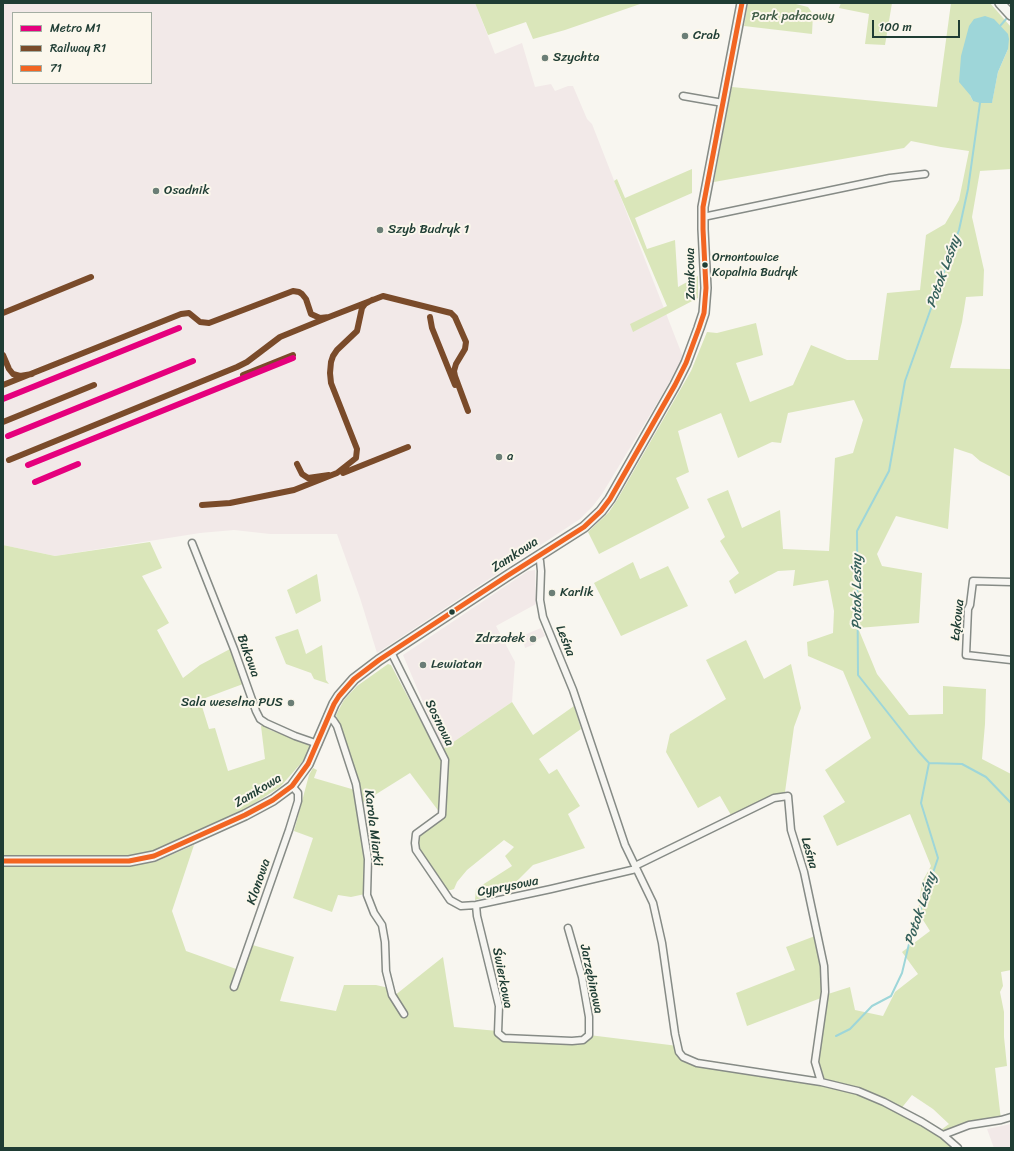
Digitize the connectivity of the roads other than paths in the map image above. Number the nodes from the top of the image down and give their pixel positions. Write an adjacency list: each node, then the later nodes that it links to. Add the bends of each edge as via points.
1 (742, 3): 5 (street, Zamkowa)
2 (1000, 3): 3 (street)
3 (1011, 15)
4 (683, 96): 5 (street)
5 (723, 103): 7 (street, Zamkowa, via 706,188)
6 (925, 174): 7 (street, via 890,178)
7 (703, 217): 9 (street, Zamkowa, via 706,296 700,328 682,371 601,511 584,527)
8 (192, 544): 14 (street, Bukowa, via 260,719)
9 (537, 556): 11 (street, Zamkowa); 18 (street, Leśna, via 541,571 540,600 543,617 573,690 625,845)
10 (1011, 582): 12 (street, Łąkowa, via 973,581 968,609 966,655)
11 (391, 652): 13 (street, Zamkowa, via 350,683); 16 (street, Sosnowa, via 445,760 442,815 416,834)
12 (1011, 660)
13 (328, 715): 14 (street, Zamkowa); 22 (street, Karola Miarki, via 337,726 356,784 368,859 367,895 382,925 386,971 392,995)
14 (318, 744): 15 (street, Zamkowa, via 308,764)
15 (292, 786): 17 (street, Zamkowa, via 245,815 154,856 129,861); 21 (street, Klonowa, via 298,793 298,801)
16 (415, 843): 19 (street, Cyprysowa, via 416,850 450,900 461,906)
17 (3, 861)
18 (636, 868): 19 (street, Cyprysowa); 24 (street, Leśna, via 653,903 658,923 679,1052 696,1063); 24 (street, Leśna, via 774,798 788,796 791,830 804,872 824,966 825,992 815,1062)
19 (476, 904): 23 (street, Świerkowa, via 499,1006 498,1033 504,1038 572,1041 583,1040)
20 (568, 928): 23 (street, Jarzębinowa, via 582,977 589,1017)
21 (234, 987)
22 (404, 1014)
23 (589, 1035)
24 (821, 1082): 26 (street, Leśna, via 870,1096)
25 (1011, 1117): 26 (street, via 969,1125)
26 (943, 1135): 27 (street, Leśna)
27 (958, 1148)

